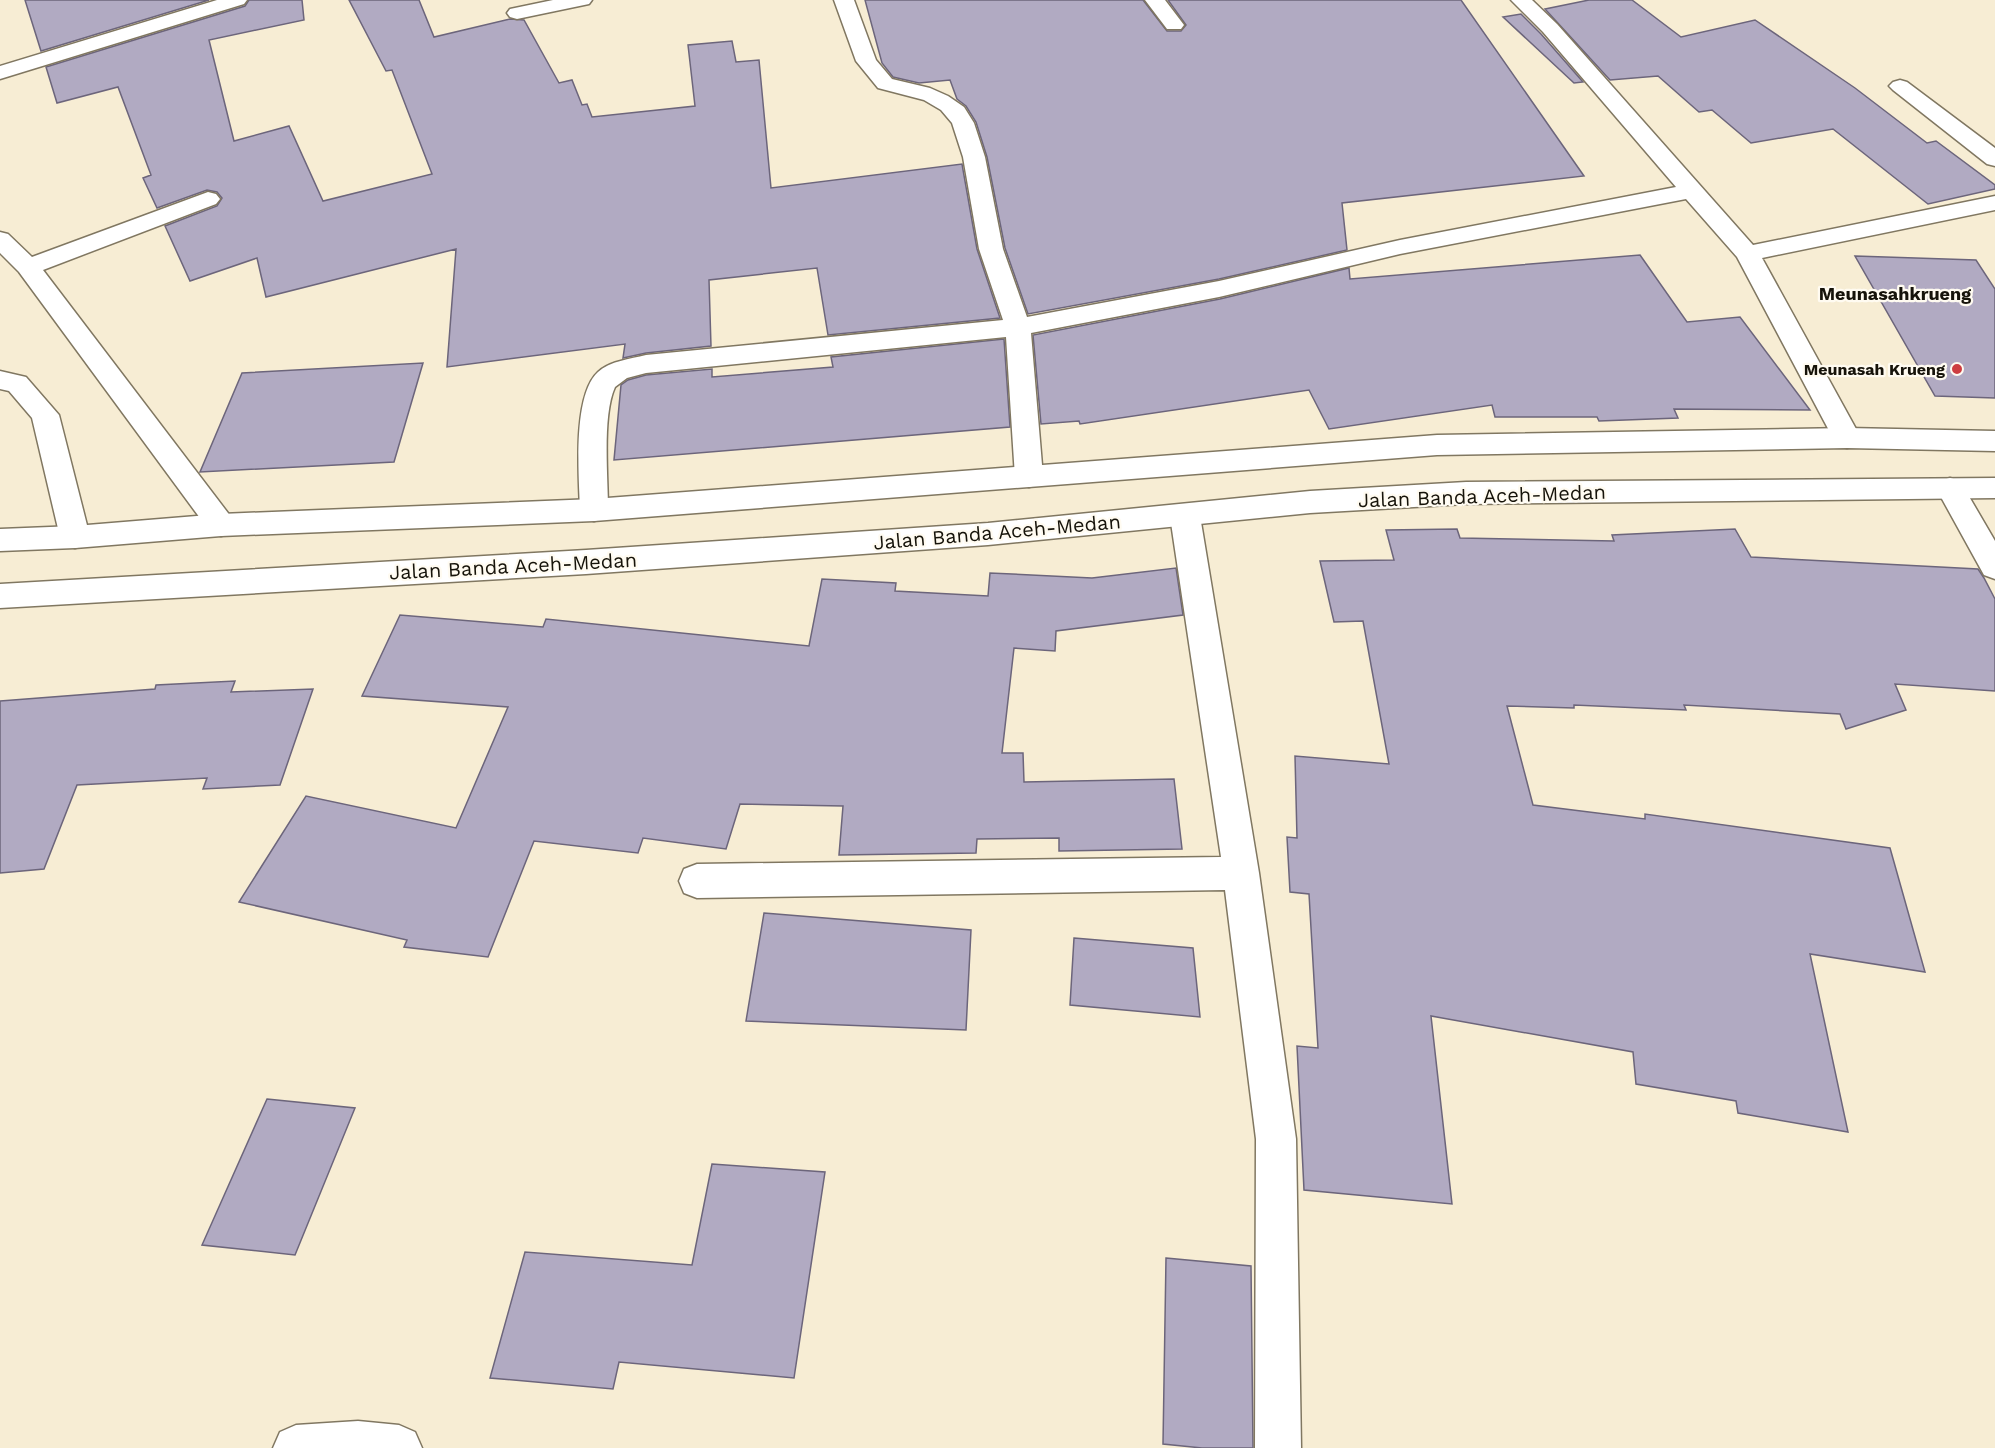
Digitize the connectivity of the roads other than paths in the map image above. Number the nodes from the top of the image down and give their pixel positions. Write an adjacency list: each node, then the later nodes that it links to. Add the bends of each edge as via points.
1 (237, 0): 8 (main road)
2 (582, 0): 6 (main road)
3 (843, 0): 17 (main road, via 866,61 885,84 940,98 958,114 972,146 991,249)
4 (1155, 0): 7 (main road)
5 (1521, 0): 11 (main road, via 1550,28)
6 (517, 13)
7 (1174, 25)
8 (0, 73)
9 (1900, 86): 10 (main road)
10 (1995, 159)
11 (1691, 191): 15 (main road); 17 (main road)
12 (208, 199): 16 (main road)
13 (1995, 203): 15 (main road)
14 (0, 239): 16 (main road)
15 (1747, 254): 19 (main road)
16 (28, 267): 26 (main road)
17 (1018, 327): 21 (main road); 24 (main road, via 646,364 619,372 603,382 596,405)
18 (0, 380): 27 (main road, via 17,383 45,415)
19 (1847, 438): 20 (main road); 21 (main road, via 1437,445)
20 (1995, 441)
21 (1029, 477): 24 (main road)
22 (1950, 488): 23 (main road, Jalan Banda Aceh-Medan); 25 (main road, Jalan Banda Aceh-Medan, via 1466,493 1310,502); 30 (main road)
23 (1995, 488)
24 (594, 510): 26 (main road); 29 (main road)
25 (1185, 516): 29 (main road, Jalan Banda Aceh-Medan); 32 (main road)
26 (221, 525): 27 (main road)
27 (75, 537): 28 (main road)
28 (0, 540)
29 (586, 562): 31 (main road, Jalan Banda Aceh-Medan)
30 (1995, 567)
31 (0, 596)
32 (1241, 873): 33 (main road); 36 (main road, via 1276,1139)
33 (698, 881)
34 (296, 1448): 35 (main road, via 358,1444)
35 (399, 1448)
36 (1278, 1448)

